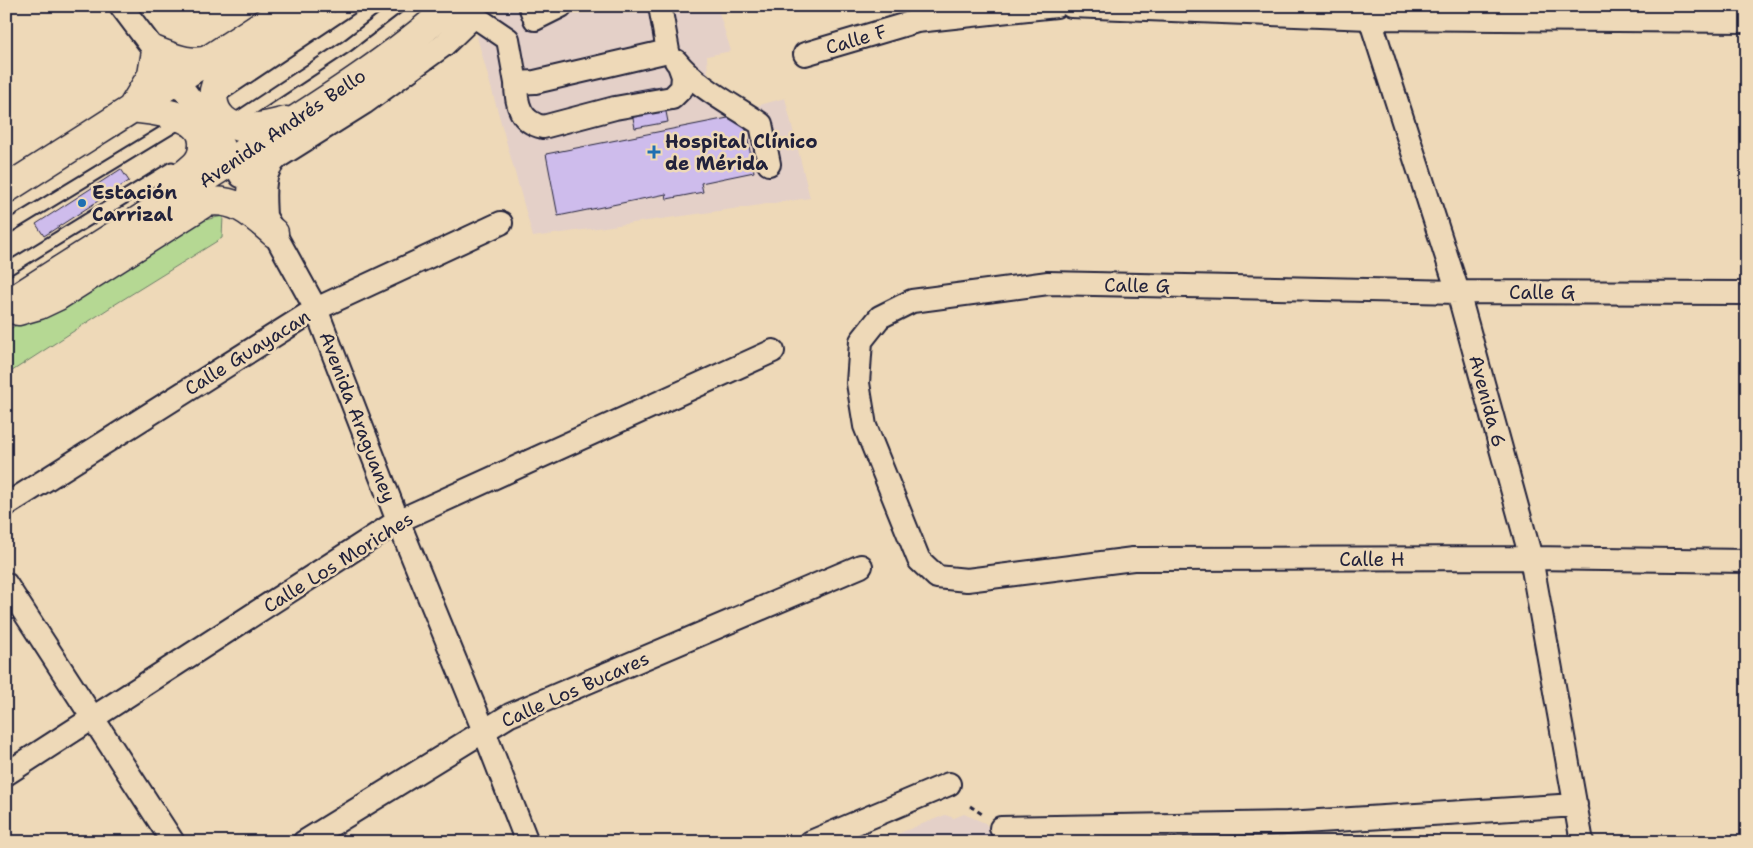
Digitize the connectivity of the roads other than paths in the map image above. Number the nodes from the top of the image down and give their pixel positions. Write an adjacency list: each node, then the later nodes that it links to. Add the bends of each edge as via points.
1 (121, 6): 14 (street)
2 (290, 6): 17 (highway)
3 (322, 6): 21 (highway, via 225,72)
4 (354, 6): 21 (lane)
5 (399, 6): 23 (lane, via 347,46)
6 (451, 6): 22 (highway, Avenida Andrés Bello, via 369,70)
7 (530, 6): 8 (street, via 535,19)
8 (561, 6)
9 (660, 6): 16 (street)
10 (1056, 6): 15 (street, Calle F, via 917,21)
11 (1071, 6): 12 (street)
12 (1368, 12): 13 (street); 32 (street, Avenida 6)
13 (1747, 21)
14 (156, 51): 17 (highway, via 188,62); 18 (street); 20 (highway, via 152,75)
15 (805, 54)
16 (674, 58): 19 (street); 19 (street, via 683,76 682,88 672,98 615,108 543,127 533,125 520,111); 26 (street, via 706,88 761,124)
17 (211, 59): 18 (highway)
18 (178, 81): 20 (highway); 21 (street)
19 (516, 83): 28 (street, via 508,39 474,16 444,45 372,98 271,163 264,187)
20 (132, 108): 21 (highway, via 173,115); 27 (highway)
21 (200, 110): 23 (highway, via 216,111 224,120); 30 (lane)
22 (301, 117): 23 (highway); 24 (highway, Avenida Andrés Bello)
23 (216, 134): 25 (street, Avenida Araguaney); 31 (lane, via 176,166); 34 (highway, via 197,163 182,176 77,244 28,284)
24 (273, 135): 25 (highway, Avenida Andrés Bello); 28 (highway, via 256,162 252,180)
25 (233, 162): 28 (street, Avenida Araguaney); 34 (highway, Avenida Andrés Bello)
26 (769, 164)
27 (6, 189)
28 (264, 214): 34 (highway, via 223,200 206,202 58,296 19,311); 35 (street, Avenida Araguaney)
29 (501, 223): 35 (street, Calle Guayacan)
30 (6, 228)
31 (6, 270)
32 (1458, 292): 33 (street, Calle G); 39 (street, Avenida 6); 42 (street, Calle G, via 1048,283 912,301 880,317 861,341 858,383 865,426 919,560 937,578)
33 (1747, 293)
34 (8, 307)
35 (316, 309): 37 (street, Calle Guayacan); 38 (street, Avenida Araguaney)
36 (773, 351): 38 (street, Calle Los Moriches)
37 (6, 505)
38 (398, 521): 44 (street, Calle Los Moriches); 45 (street, Avenida Araguaney)
39 (1531, 558): 40 (street, Calle H); 42 (street, Calle H, via 1133,559); 48 (street, Avenida 6)
40 (1747, 561)
41 (861, 566): 45 (street, Calle Los Bucares, via 510,715)
42 (998, 577)
43 (6, 584): 44 (street)
44 (92, 719): 46 (street, Calle Los Moriches); 51 (street)
45 (484, 731): 52 (street, Calle Los Bucares); 53 (street, Avenida Araguaney)
46 (6, 774)
47 (949, 784): 54 (street)
48 (1576, 805): 50 (street); 55 (street, Avenida 6)
49 (1001, 828): 50 (street)
50 (1288, 832)
51 (173, 842)
52 (304, 842)
53 (527, 842)
54 (811, 842)
55 (1582, 842)

